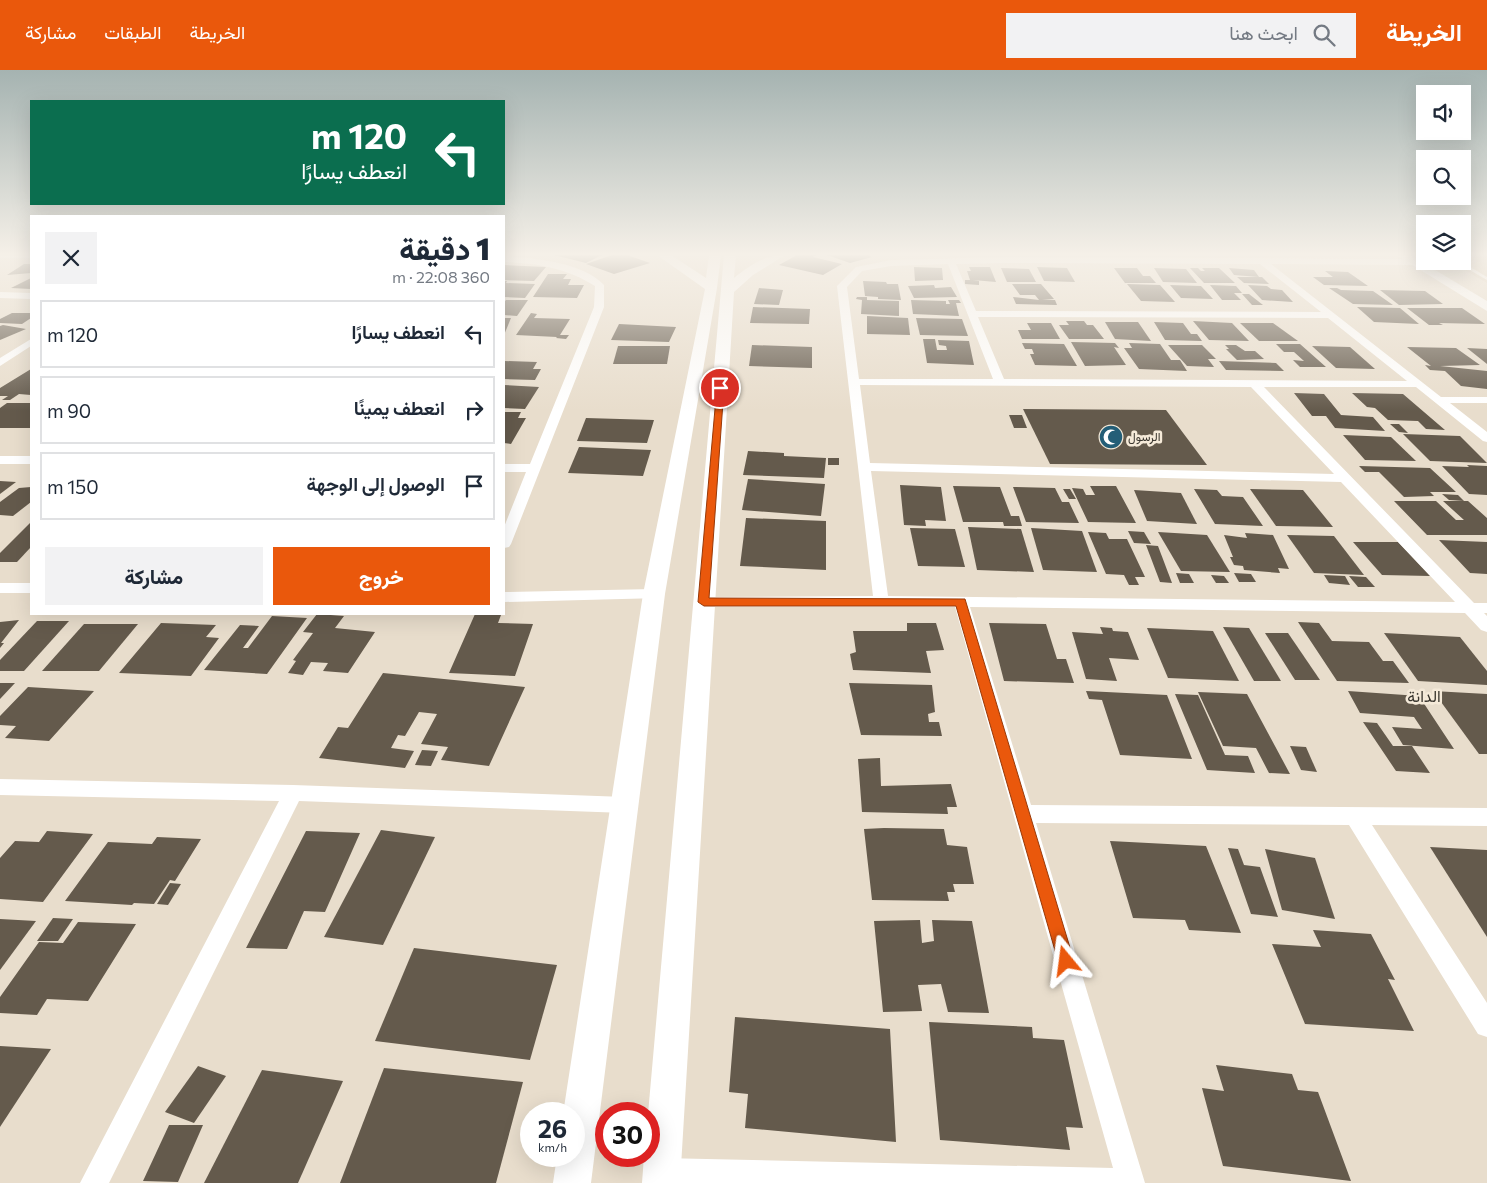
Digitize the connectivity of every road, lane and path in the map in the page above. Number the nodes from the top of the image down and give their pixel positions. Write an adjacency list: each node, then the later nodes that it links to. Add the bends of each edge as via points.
1 (599, 307): 24 (street)
2 (715, 307): 29 (street)
3 (718, 307): 32 (street)
4 (845, 307): 13 (street)
5 (969, 307): 7 (street)
6 (1320, 307): 8 (street)
7 (972, 314): 8 (street); 14 (street)
8 (1330, 315): 16 (street)
9 (30, 343): 11 (street)
10 (0, 351): 11 (street)
11 (18, 351): 12 (street)
12 (0, 363)
13 (854, 382): 14 (street); 22 (street)
14 (1000, 382): 15 (street)
15 (1254, 383): 16 (street); 25 (street)
16 (1418, 384): 17 (street)
17 (1439, 400): 18 (street); 19 (street)
18 (1487, 400)
19 (1487, 438)
20 (0, 460): 21 (street)
21 (30, 460)
22 (864, 467): 25 (street); 31 (street)
23 (505, 468): 24 (street)
24 (534, 468): 26 (street)
25 (1345, 478): 34 (street)
26 (505, 541)
27 (0, 588): 28 (street)
28 (30, 588)
29 (654, 594): 30 (street); 39 (street)
30 (505, 597)
31 (881, 601): 32 (street); 33 (street)
32 (704, 602): 44 (street)
33 (961, 602): 34 (street); 40 (street)
34 (1469, 608): 35 (street); 36 (street)
35 (1487, 608)
36 (1487, 626)
37 (0, 787): 38 (street)
38 (293, 793): 39 (street); 45 (street)
39 (625, 805): 46 (street)
40 (1023, 814): 41 (street); 47 (street)
41 (1355, 816): 42 (street); 43 (street)
42 (1487, 817)
43 (1487, 1025)
44 (661, 1178): 47 (street)
45 (94, 1183)
46 (572, 1183)
47 (1131, 1183)

